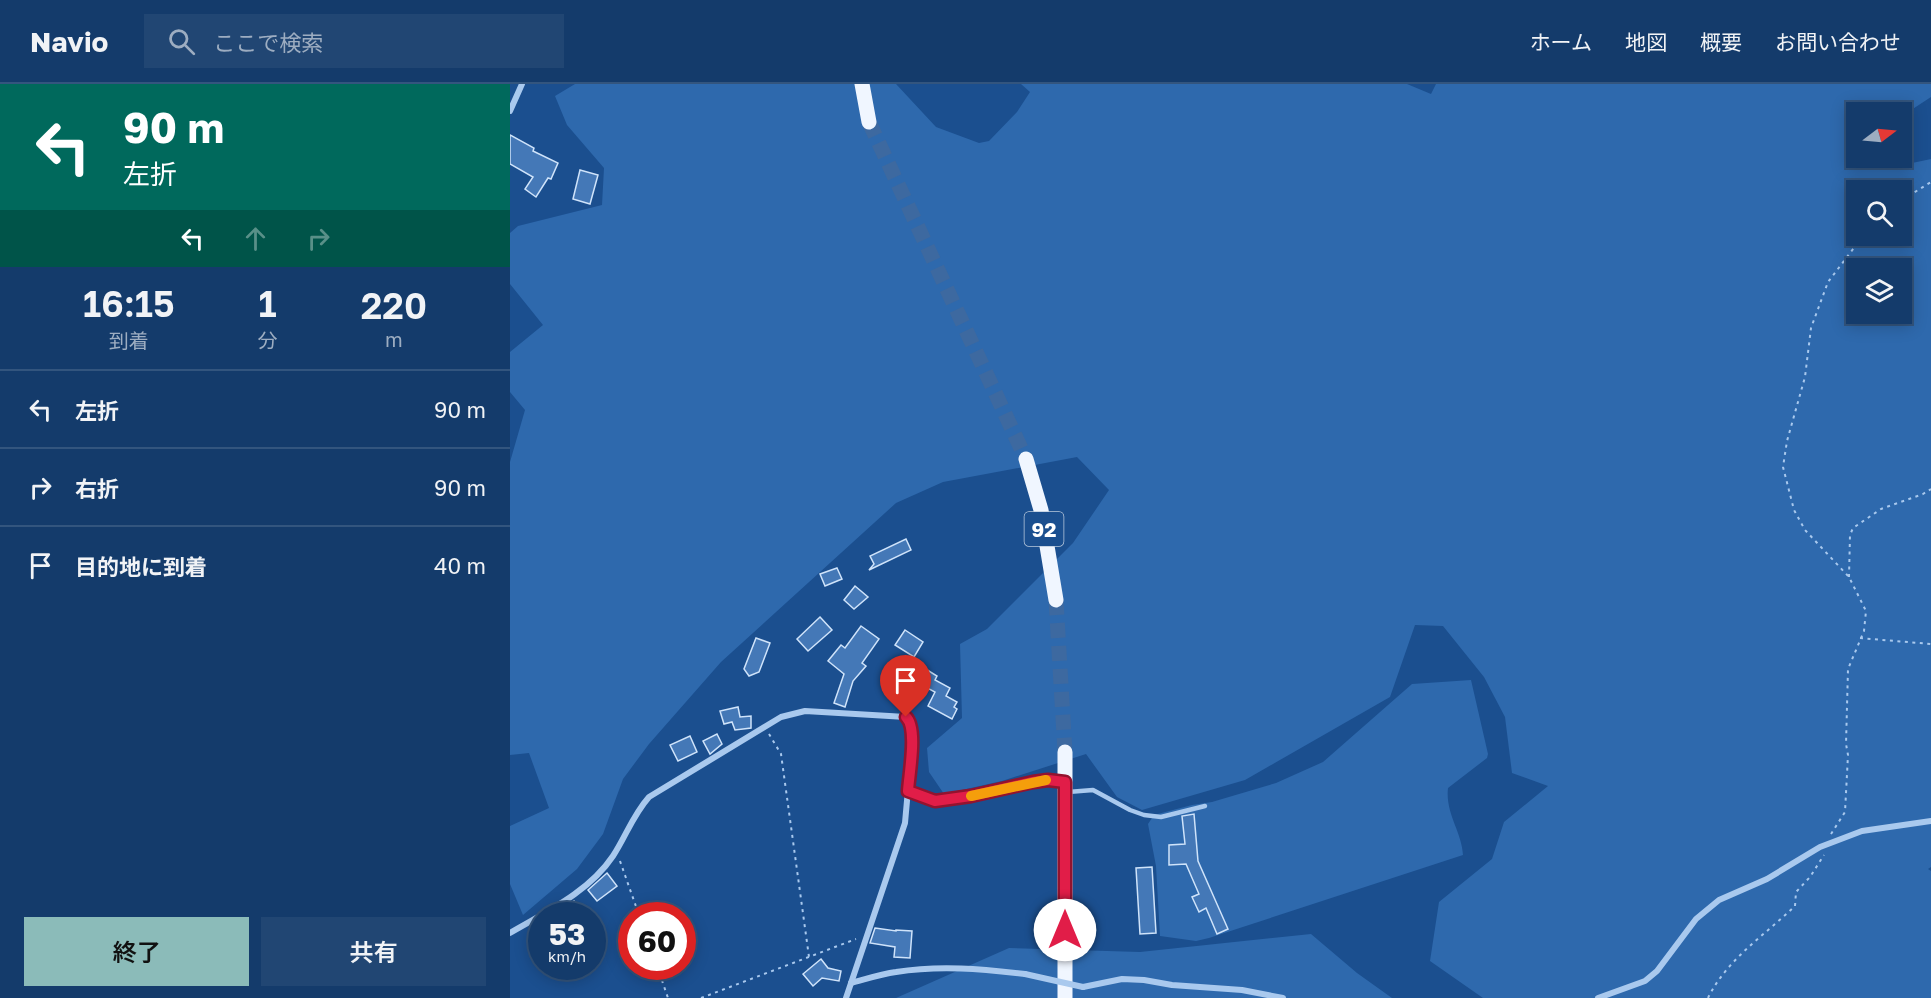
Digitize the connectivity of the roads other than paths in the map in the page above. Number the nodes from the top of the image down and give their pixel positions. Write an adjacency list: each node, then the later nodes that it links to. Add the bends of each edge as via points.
1 (522, 84): 3 (street)
2 (862, 84): 4 (main road)
3 (510, 111)
4 (869, 122)
5 (1026, 459): 6 (main road, 92, via 1041,510)
6 (1056, 600)
7 (1065, 752): 8 (main road)
8 (1065, 788): 9 (street, via 1048,780 935,801); 10 (lane, via 1093,790 1144,815 1161,817); 15 (main road)
9 (908, 791): 12 (street, via 913,734 906,717 805,711 781,717 649,797 616,851 589,883); 13 (street, via 905,823)
10 (1205, 806)
11 (1931, 821): 17 (street, via 1862,831 1820,847 1719,900 1696,919 1645,981)
12 (510, 933)
13 (851, 983): 14 (street); 16 (street, bridge, via 896,972 988,969 1083,987 1122,979 1144,980)
14 (846, 998)
15 (1065, 998)
16 (1283, 998)
17 (1598, 998)

